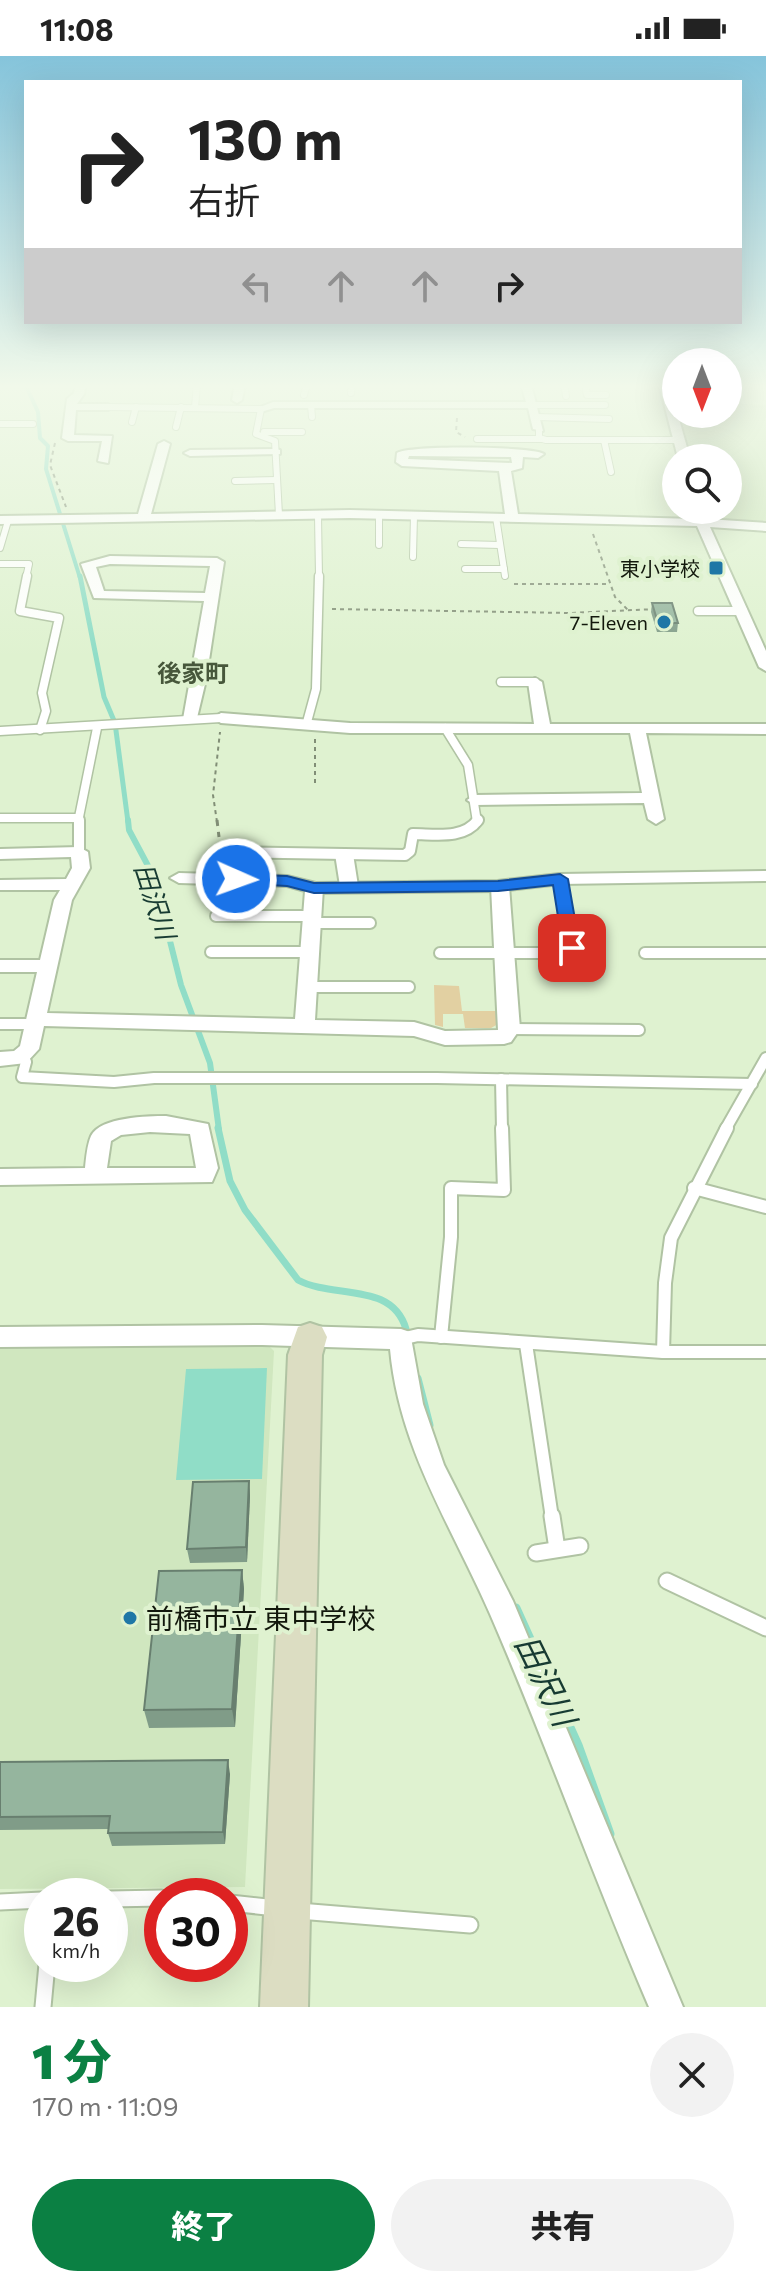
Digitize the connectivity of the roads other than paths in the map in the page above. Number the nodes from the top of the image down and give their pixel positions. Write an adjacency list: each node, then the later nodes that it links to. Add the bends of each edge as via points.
1 (155, 475): 13 (street)
2 (277, 475): 4 (lane)
3 (505, 475): 12 (street)
4 (277, 480): 5 (lane); 6 (lane)
5 (235, 481)
6 (279, 515): 7 (street); 13 (street)
7 (318, 515): 8 (street); 33 (lane, via 320,609)
8 (379, 515): 9 (street); 19 (lane)
9 (414, 515): 10 (street); 22 (lane)
10 (496, 517): 12 (street); 20 (lane)
11 (662, 517): 12 (street)
12 (512, 518)
13 (143, 519): 14 (street)
14 (4, 520): 21 (lane)
15 (742, 523): 17 (street)
16 (702, 524): 27 (street)
17 (766, 527)
18 (461, 544): 20 (lane)
19 (379, 545)
20 (500, 545): 24 (lane, via 505,572)
21 (0, 548)
22 (413, 557)
23 (0, 564): 39 (lane, via 29,564 20,611 59,618 42,693 46,711)
24 (465, 569)
25 (211, 597): 25 (street, via 217,562 88,564 99,595); 32 (street)
26 (698, 611): 27 (lane)
27 (743, 611): 28 (street)
28 (765, 663)
29 (501, 682): 30 (lane)
30 (535, 682): 36 (street)
31 (221, 718): 32 (lane); 33 (street)
32 (191, 719): 34 (lane)
33 (311, 724): 35 (street)
34 (97, 728): 39 (lane); 44 (lane)
35 (445, 728): 36 (street); 42 (lane, via 465,758)
36 (543, 728): 37 (street)
37 (637, 729): 38 (street); 41 (street)
38 (766, 729)
39 (40, 730): 40 (lane)
40 (0, 731)
41 (651, 798): 42 (street); 45 (street)
42 (475, 800): 48 (lane, via 474,827 450,834 413,834 405,855)
43 (0, 818): 44 (lane)
44 (78, 818): 46 (lane)
45 (656, 819)
46 (79, 852): 47 (street); 53 (street, via 81,868)
47 (0, 854)
48 (344, 854): 51 (lane, via 222,853); 55 (street)
49 (766, 876): 52 (lane)
50 (179, 878): 51 (street)
51 (211, 878): 57 (street, via 287,881)
52 (560, 879): 56 (lane); 64 (lane, via 572,953)
53 (70, 884): 54 (street); 68 (street)
54 (0, 885)
55 (349, 886): 56 (lane); 57 (lane)
56 (500, 886): 64 (street)
57 (314, 888): 59 (street)
58 (216, 916): 59 (lane)
59 (312, 919): 60 (lane); 62 (street)
60 (370, 923)
61 (211, 952): 62 (lane)
62 (310, 952): 69 (street)
63 (440, 953): 64 (lane)
64 (503, 953): 74 (street)
65 (645, 953): 66 (lane)
66 (766, 953)
67 (0, 966): 68 (street)
68 (49, 966): 71 (street)
69 (308, 987): 70 (lane); 73 (street)
70 (409, 987)
71 (36, 1022): 72 (lane); 73 (street); 76 (street)
72 (0, 1024)
73 (305, 1025): 74 (street, via 414,1029 445,1038 498,1038)
74 (510, 1029): 75 (lane)
75 (639, 1030)
76 (23, 1056): 78 (street); 79 (lane, via 21,1074 27,1078)
77 (766, 1058): 80 (lane)
78 (0, 1059)
79 (501, 1079): 80 (lane); 87 (lane, via 504,1190 451,1188)
80 (752, 1084): 83 (lane)
81 (0, 1177): 82 (street)
82 (94, 1177): 82 (street, via 204,1176 200,1130 188,1125 114,1126 101,1137)
83 (694, 1188): 84 (lane); 90 (lane, via 667,1254)
84 (766, 1207)
85 (0, 1337): 86 (street)
86 (310, 1337): 88 (street); 100 (street, via 305,1355)
87 (441, 1337): 88 (lane); 89 (lane)
88 (401, 1339): 105 (street, via 414,1417 430,1466 514,1639)
89 (526, 1344): 90 (lane); 93 (lane)
90 (663, 1352): 91 (lane)
91 (766, 1352)
92 (580, 1546): 93 (lane)
93 (557, 1549): 94 (lane)
94 (536, 1553)
95 (667, 1581): 96 (lane)
96 (766, 1628)
97 (24, 1901): 98 (lane)
98 (0, 1902)
99 (248, 1905): 100 (lane)
100 (286, 1909): 101 (lane); 104 (street)
101 (470, 1925)
102 (45, 1982): 103 (lane)
103 (43, 2007)
104 (284, 2007)
105 (666, 2007)

